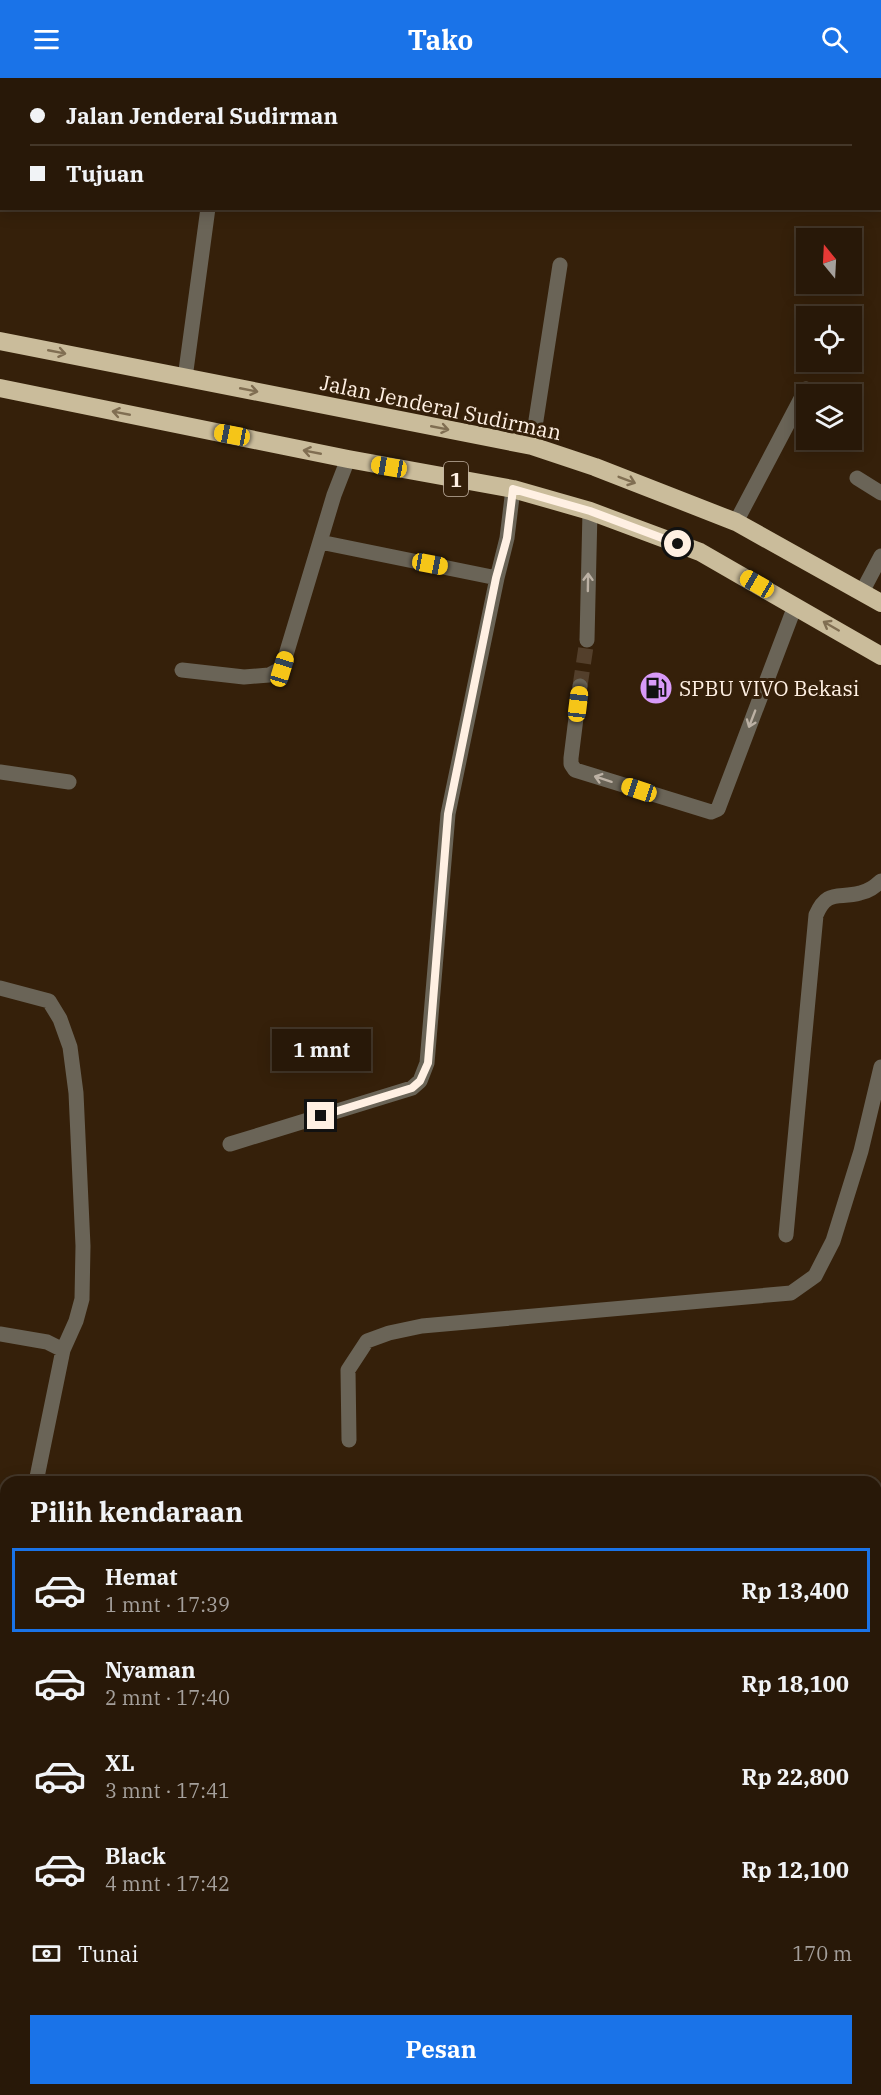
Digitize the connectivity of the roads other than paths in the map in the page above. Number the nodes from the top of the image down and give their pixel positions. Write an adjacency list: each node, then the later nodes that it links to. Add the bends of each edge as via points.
1 (208, 210): 4 (street)
2 (560, 265): 7 (street)
3 (0, 340): 4 (highway, Jalan Jenderal Sudirman / 1, one-way to 4)
4 (184, 378): 7 (highway, Jalan Jenderal Sudirman / 1, one-way to 7)
5 (0, 388): 8 (highway, 1, one-way to 5)
6 (796, 408): 13 (street)
7 (532, 446): 13 (highway, Jalan Jenderal Sudirman / 1, one-way to 13)
8 (348, 459): 10 (highway, 1); 14 (street)
9 (857, 478): 11 (street)
10 (513, 489): 12 (highway, 1); 16 (street, via 507,538)
11 (881, 493)
12 (590, 511): 19 (highway, 1, via 700,552); 20 (street, one-way to 12)
13 (736, 522): 17 (highway, Jalan Jenderal Sudirman / 1)
14 (320, 542): 16 (street); 22 (street, via 282,669 269,675 244,677)
15 (881, 556): 17 (street)
16 (496, 578): 29 (street, via 448,814 428,1063 420,1081 412,1088)
17 (862, 592): 18 (highway, Jalan Jenderal Sudirman / 1)
18 (881, 603)
19 (795, 606): 21 (highway, 1, one-way to 19); 23 (street, one-way to 23, via 718,809 711,812 574,770 571,758)
20 (587, 640)
21 (881, 656)
22 (182, 670)
23 (580, 686)
24 (0, 772): 25 (street)
25 (69, 782)
26 (881, 881): 30 (street, via 861,893 828,898 816,915)
27 (0, 988): 32 (street, via 49,1001 70,1047 76,1093 82,1299)
28 (881, 1067): 33 (street, via 861,1151 833,1241 815,1276 792,1293 422,1326 389,1333 367,1341 348,1370)
29 (230, 1144)
30 (786, 1235)
31 (0, 1334): 32 (street, via 47,1342)
32 (63, 1350): 34 (street)
33 (349, 1440)
34 (37, 1476)

